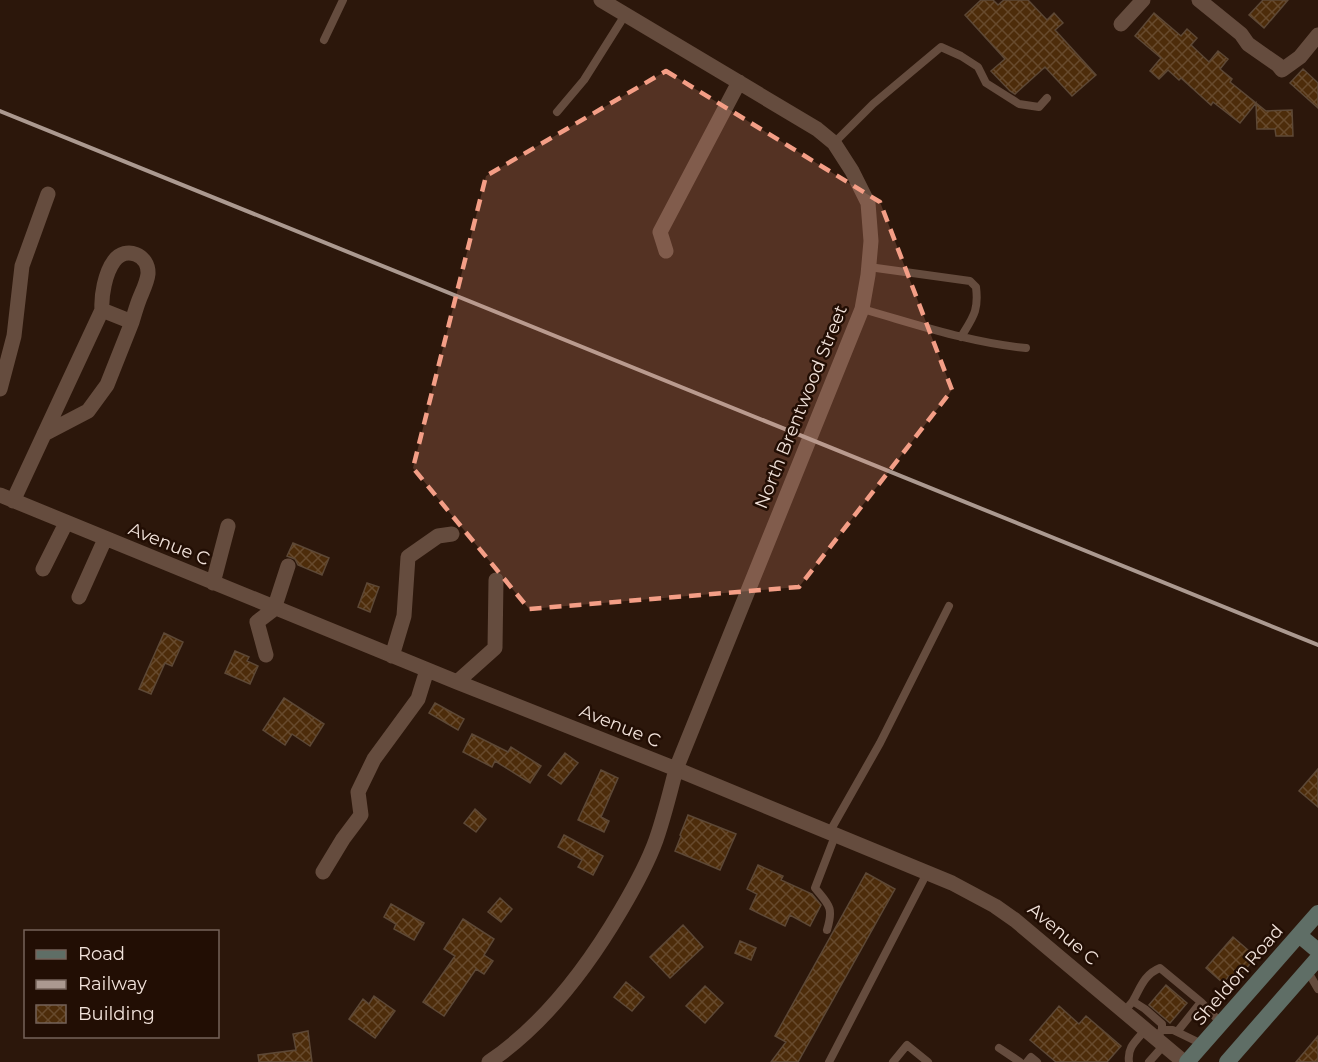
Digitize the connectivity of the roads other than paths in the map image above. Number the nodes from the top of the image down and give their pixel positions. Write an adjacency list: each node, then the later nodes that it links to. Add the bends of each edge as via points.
1 (343, 0): 8 (lane)
2 (601, 0): 5 (street, North Brentwood Street)
3 (1143, 0): 6 (street)
4 (1199, 0): 7 (street, via 1282,70 1300,57)
5 (625, 15): 9 (street, North Brentwood Street); 11 (lane, via 584,80)
6 (1121, 24)
7 (1318, 35)
8 (324, 40)
9 (739, 82): 12 (street, North Brentwood Street); 14 (street, via 660,232)
10 (1047, 98): 12 (lane, via 1039,106 1019,104 986,83 978,67 941,47)
11 (557, 112)
12 (834, 143): 15 (street, North Brentwood Street, via 868,203)
13 (48, 194): 21 (street, via 22,266 14,336)
14 (666, 251)
15 (869, 267): 16 (street, North Brentwood Street); 19 (lane, via 970,281 976,287 976,307)
16 (862, 309): 19 (lane); 39 (street, North Brentwood Street)
17 (102, 310): 18 (street); 18 (street, via 113,262 126,252 133,253 144,258 148,278); 22 (street)
18 (132, 322): 22 (street, via 107,385 88,411)
19 (961, 337): 20 (lane)
20 (1026, 348)
21 (0, 389)
22 (44, 434): 23 (street)
23 (7, 498): 24 (street, Avenue C)
24 (66, 523): 27 (street, Avenue C); 29 (street)
25 (228, 526): 31 (street)
26 (452, 534): 36 (street, via 438,537 408,557 404,616)
27 (105, 539): 31 (street, Avenue C); 32 (street)
28 (288, 566): 34 (street)
29 (43, 569)
30 (496, 580): 38 (street, via 495,648)
31 (213, 583): 34 (street, Avenue C)
32 (79, 597)
33 (950, 606): 40 (lane)
34 (275, 607): 35 (street, via 257,622); 36 (street, Avenue C)
35 (266, 655)
36 (392, 656): 37 (street, Avenue C)
37 (427, 670): 38 (street, Avenue C); 41 (street, via 418,699 374,759 358,792 361,815)
38 (457, 682): 39 (street, Avenue C)
39 (676, 769): 40 (street, Avenue C); 56 (street, North Brentwood Street, via 656,840 639,879 593,955 532,1028)
40 (832, 834): 42 (street, Avenue C); 44 (lane, via 815,888 830,906)
41 (322, 872)
42 (927, 873): 50 (street, Avenue C, via 1015,920); 57 (lane)
43 (1318, 913): 45 (main road, Sheldon Road)
44 (827, 930)
45 (1299, 935): 46 (main road); 51 (main road, Sheldon Road)
46 (1318, 951)
47 (1313, 964): 48 (lane); 66 (main road)
48 (1318, 989)
49 (1201, 1002): 50 (lane, via 1160,968 1152,971); 51 (lane); 52 (lane)
50 (1129, 1006): 53 (street, Avenue C)
51 (1221, 1023): 54 (main road, Sheldon Road)
52 (1177, 1032): 53 (lane); 54 (lane)
53 (1157, 1036): 63 (lane, via 1130,1048); 64 (lane); 65 (street, Avenue C)
54 (1203, 1044): 65 (main road, Sheldon Road)
55 (999, 1048): 60 (lane)
56 (489, 1062)
57 (829, 1062)
58 (893, 1062): 59 (lane, via 907,1045)
59 (928, 1062)
60 (1020, 1062)
61 (1027, 1062): 62 (lane, via 1031,1057)
62 (1037, 1062)
63 (1129, 1062)
64 (1149, 1062)
65 (1185, 1062)
66 (1227, 1062)

